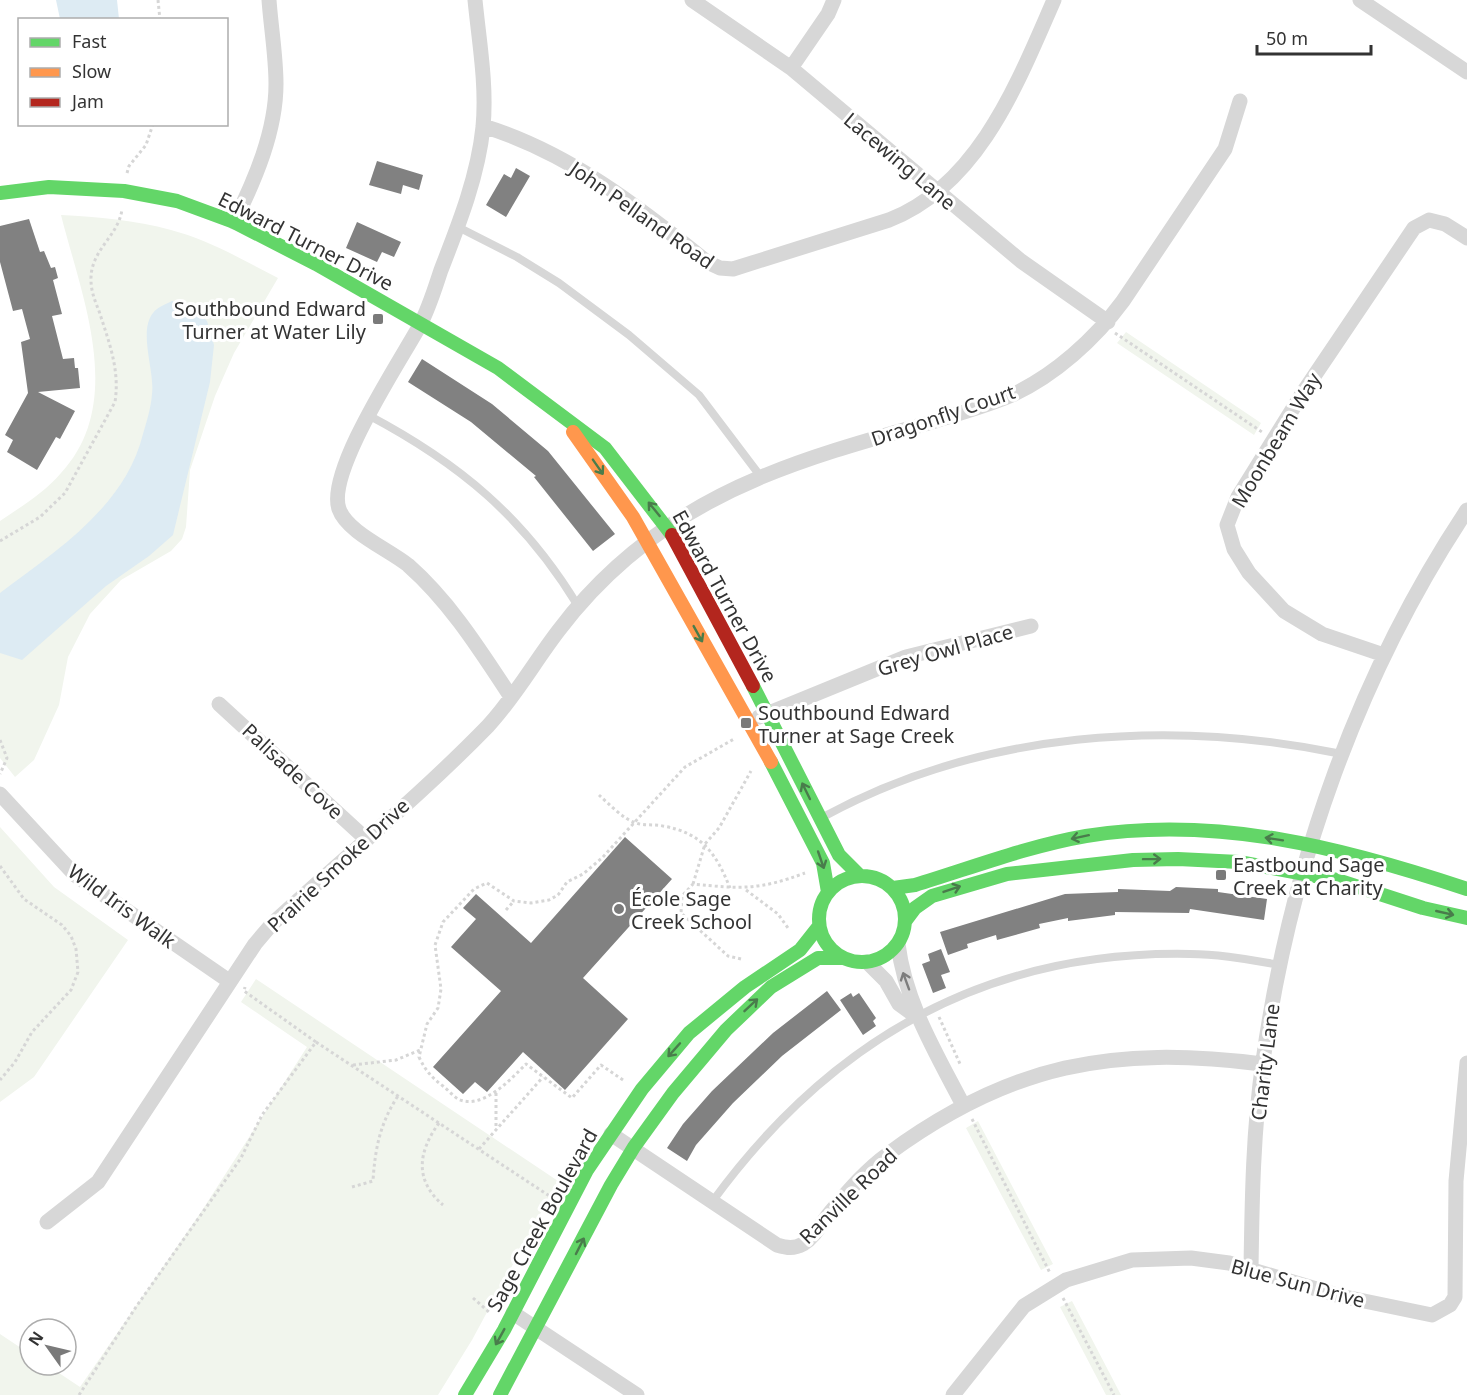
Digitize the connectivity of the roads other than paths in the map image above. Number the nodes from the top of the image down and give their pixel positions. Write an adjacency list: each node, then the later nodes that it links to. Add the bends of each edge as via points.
1 (269, 0): 13 (street, via 276,85 273,119 265,149)
2 (475, 0): 10 (street)
3 (692, 0): 7 (street, Lacewing Lane)
4 (834, 0): 7 (street)
5 (1054, 0): 12 (street, John Pelland Road, via 1014,90 965,162)
6 (1360, 0): 8 (street)
7 (791, 68): 12 (street, Lacewing Lane)
8 (1467, 72)
9 (1240, 101): 16 (street, Dragonfly Court, via 1225,148)
10 (483, 126): 12 (street, John Pelland Road, via 516,136 578,169 720,268 733,269 889,220 912,212); 14 (street, via 474,177)
11 (0, 193): 13 (street, Edward Turner Drive, via 49,187 124,191 177,201)
12 (937, 193): 16 (street, Lacewing Lane, via 1021,261)
13 (234, 222): 17 (street, Edward Turner Drive)
14 (458, 227): 17 (street); 20 (lane, via 559,283 629,335 699,395)
15 (1467, 238): 25 (street, Moonbeam Way, via 1429,219 1414,228 1273,440 1238,497 1227,525 1234,549 1284,612 1322,634)
16 (1108, 322): 20 (street, Dragonfly Court, via 1051,372 1012,395)
17 (421, 323): 18 (street); 19 (street, Edward Turner Drive, via 498,368)
18 (368, 415): 23 (lane, via 426,447 495,500 540,548); 26 (street, via 339,489 338,506 345,522 407,565 435,591)
19 (564, 419): 22 (street, Edward Turner Drive, one-way to 22); 22 (street, Edward Turner Drive, one-way to 19, via 605,448)
20 (761, 477): 22 (street, Dragonfly Court, via 693,511)
21 (1467, 510): 25 (street, Charity Lane)
22 (658, 534): 23 (street, Prairie Smoke Drive, via 609,572); 28 (street, Edward Turner Drive); 32 (street, Edward Turner Drive, one-way to 32)
23 (578, 606): 26 (street, Prairie Smoke Drive)
24 (1031, 626): 28 (street, Grey Owl Place, via 906,657)
25 (1384, 655): 29 (street, Charity Lane)
26 (511, 697): 33 (street, Prairie Smoke Drive, via 458,756)
27 (219, 704): 33 (street, Palisade Cove)
28 (764, 715): 31 (street, Edward Turner Drive, one-way to 28)
29 (1343, 754): 31 (lane, via 1269,740 1217,736 1147,734 1072,740 995,754 931,772); 34 (street, Charity Lane)
30 (0, 794): 46 (street, Wild Iris Walk, via 75,875)
31 (819, 819): 32 (lane); 35 (street, Edward Turner Drive, via 839,855)
32 (805, 825): 38 (street, Edward Turner Drive, one-way to 38, via 823,863)
33 (366, 839): 46 (street, Prairie Smoke Drive, via 272,924)
34 (1307, 860): 36 (street, one-way to 36, via 1211,831 1132,831 1049,844 919,884); 37 (street, via 1433,878); 39 (street, one-way to 39, via 1337,880); 40 (street, one-way to 34, via 932,896 1007,874 1133,860); 45 (street, Charity Lane)
35 (859, 876): 36 (street, via 874,877); 38 (street, via 842,880)
36 (893, 888): 40 (street, via 903,903)
37 (1467, 889)
38 (828, 892): 41 (street, via 820,908)
39 (1467, 918)
40 (906, 920): 42 (street)
41 (819, 926): 43 (street, via 825,941); 51 (street, Sage Creek Boulevard, one-way to 51, via 801,950 745,987 689,1033)
42 (898, 944): 44 (street, via 884,956); 47 (street, one-way to 42)
43 (842, 958): 44 (street); 52 (street, one-way to 43, via 678,1085 763,994 818,958)
44 (867, 962): 47 (street, via 886,981 899,1004)
45 (1280, 965): 47 (lane, via 1193,954 1097,958 987,986); 49 (street, Charity Lane)
46 (232, 977): 54 (street, Prairie Smoke Drive, via 98,1182)
47 (917, 1017): 50 (street); 53 (lane, via 842,1063 810,1090 756,1145)
48 (1467, 1063): 55 (street, Blue Sun Drive, via 1456,1181 1455,1297 1450,1305 1432,1315 1415,1312 1340,1296)
49 (1262, 1064): 50 (street, Ranville Road, via 1191,1056 1116,1058 1026,1078); 55 (street, Charity Lane)
50 (969, 1102): 53 (street, Ranville Road, via 881,1159 813,1235 797,1247 777,1245)
51 (611, 1134): 52 (street, Ranville Road); 56 (street, Sage Creek Boulevard, via 562,1215)
52 (633, 1149): 53 (street, Ranville Road); 57 (street, one-way to 52)
53 (712, 1202)
54 (47, 1222)
55 (1251, 1269): 61 (street, Blue Sun Drive, via 1191,1258 1142,1259 1098,1268 1056,1285 1024,1306)
56 (513, 1313): 57 (street); 58 (street, Sage Creek Boulevard, one-way to 58)
57 (538, 1329): 59 (street); 60 (street)
58 (465, 1395)
59 (500, 1395)
60 (637, 1395)
61 (953, 1395)

